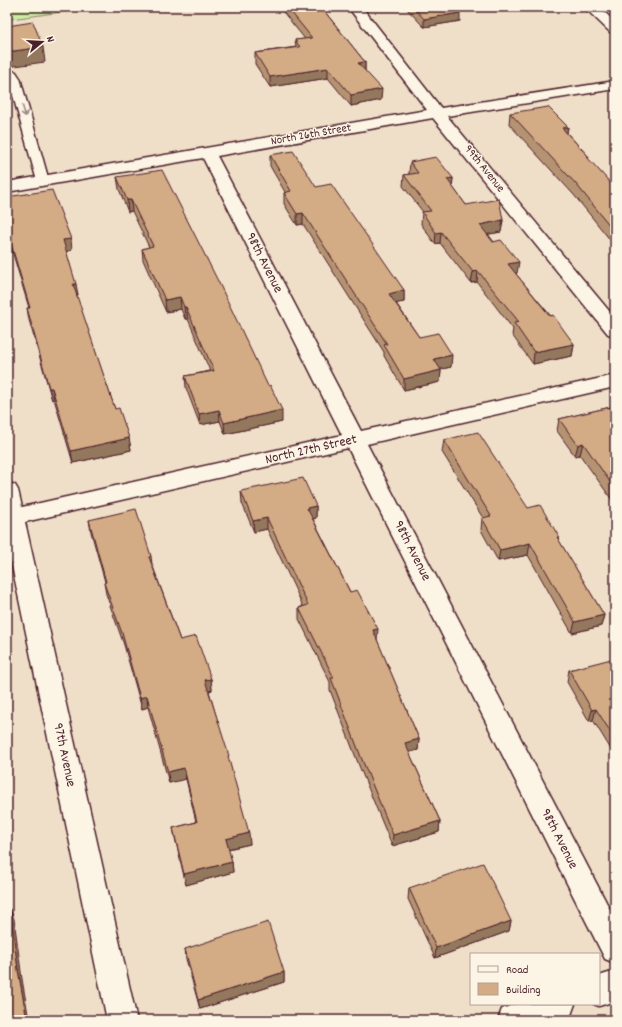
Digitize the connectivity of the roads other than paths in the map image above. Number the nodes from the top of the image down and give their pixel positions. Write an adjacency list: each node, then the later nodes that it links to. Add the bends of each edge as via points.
1 (355, 7): 6 (street, 99th Avenue)
2 (591, 7): 3 (street)
3 (615, 29)
4 (9, 75): 8 (lane, one-way to 8, via 14,78)
5 (615, 85): 6 (street, North 26th Street)
6 (437, 112): 7 (street, North 26th Street); 10 (street, 99th Avenue)
7 (208, 153): 8 (street, North 26th Street); 12 (street, 98th Avenue)
8 (43, 181): 9 (street, North 26th Street)
9 (7, 187)
10 (615, 330)
11 (615, 381): 12 (street, North 27th Street)
12 (356, 440): 14 (street, North 27th Street); 15 (street, 98th Avenue)
13 (7, 490): 14 (street, 97th Avenue)
14 (10, 518): 19 (street, 97th Avenue)
15 (615, 949)
16 (615, 986): 17 (street)
17 (600, 991)
18 (557, 1005): 20 (street)
19 (122, 1020)
20 (513, 1020)

